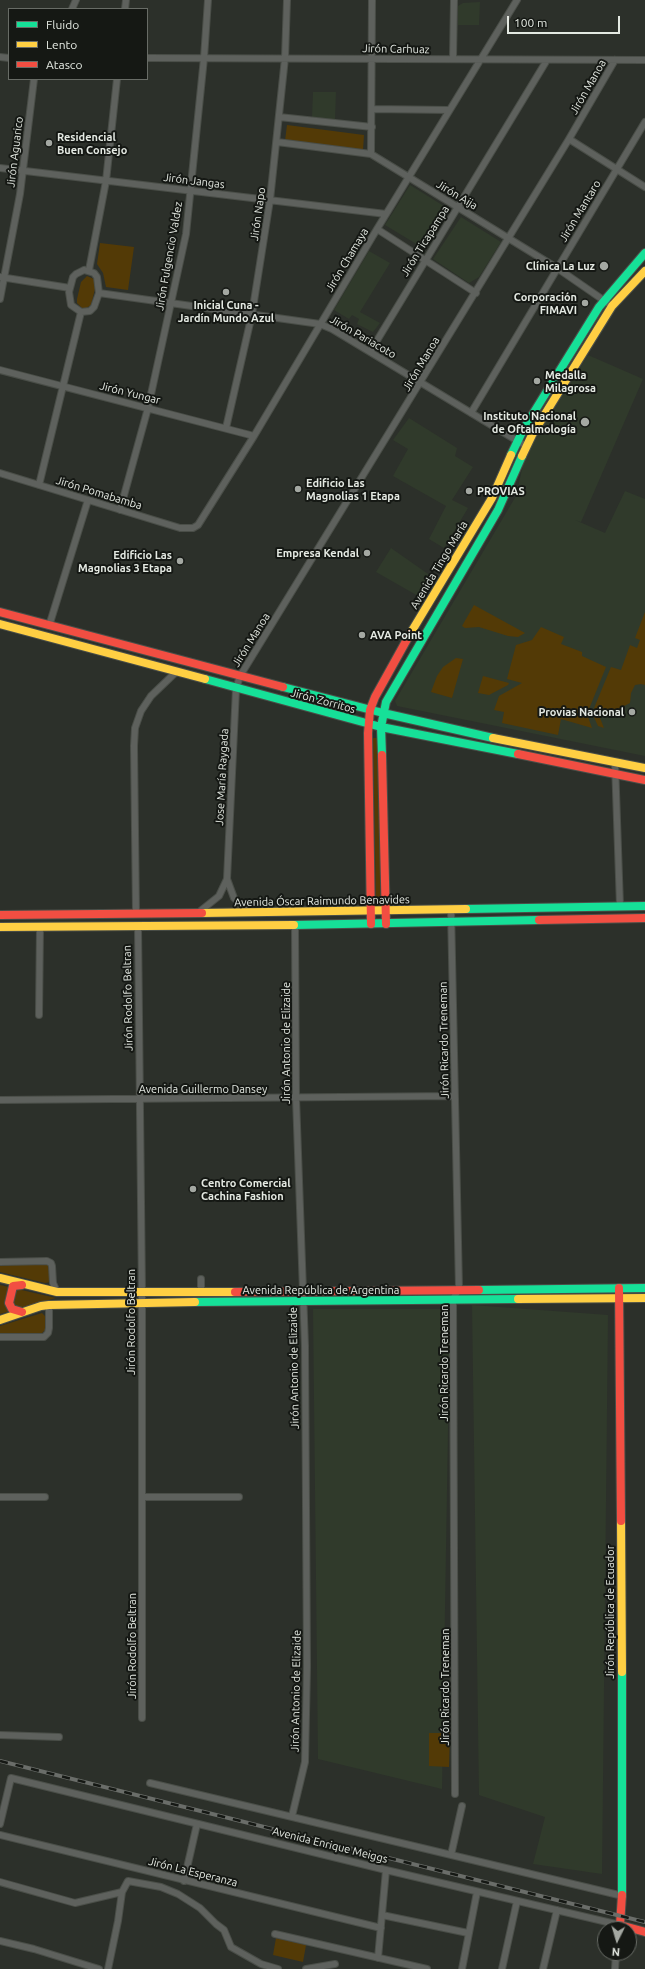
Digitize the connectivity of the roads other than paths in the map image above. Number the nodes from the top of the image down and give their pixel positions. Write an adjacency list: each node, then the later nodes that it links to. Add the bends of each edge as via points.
1 (208, 0): 7 (street, Jirón Fulgencio Valdez)
2 (287, 0): 8 (street, Jirón Napo)
3 (372, 0): 9 (street)
4 (454, 0): 10 (street)
5 (517, 0): 11 (street, Jirón Chamaya)
6 (148, 58): 7 (street, Jirón Carhuaz)
7 (204, 58): 8 (street, Jirón Carhuaz); 31 (street, Jirón Fulgencio Valdez)
8 (285, 58): 9 (street, Jirón Carhuaz); 19 (street, Jirón Napo)
9 (372, 58): 10 (street, Jirón Carhuaz); 17 (street)
10 (453, 59): 11 (street, Jirón Carhuaz)
11 (480, 60): 12 (street, Jirón Carhuaz); 18 (street, Jirón Chamaya)
12 (547, 60): 13 (street, Jirón Carhuaz); 33 (street, Jirón Ticapampa)
13 (615, 60): 14 (street, Jirón Carhuaz); 22 (street, Jirón Manoa)
14 (645, 60)
15 (34, 80): 27 (street, Jirón Aguarico)
16 (117, 80): 29 (street)
17 (372, 110): 18 (street); 21 (street)
18 (449, 110): 28 (street, Jirón Chamaya)
19 (279, 117): 21 (street); 23 (street, Jirón Napo)
20 (645, 122): 26 (street, Jirón Mantaro)
21 (372, 127): 24 (street)
22 (569, 139): 26 (street); 36 (street, Jirón Manoa)
23 (277, 142): 24 (street, Jirón Aija); 32 (street, Jirón Napo)
24 (371, 154): 28 (street, Jirón Aija)
25 (0, 168): 27 (street, Jirón Jangas)
26 (617, 169): 30 (street); 40 (street, Jirón Mantaro)
27 (23, 171): 29 (street, Jirón Jangas); 43 (street, Jirón Aguarico)
28 (408, 178): 33 (street, Jirón Aija); 34 (street, Jirón Chamaya)
29 (106, 181): 31 (street, Jirón Jangas); 41 (street)
30 (645, 186)
31 (191, 191): 32 (street, Jirón Jangas); 49 (street, Jirón Fulgencio Valdez, via 186,234)
32 (270, 200): 34 (street, Jirón Jangas); 52 (street, Jirón Napo)
33 (458, 207): 36 (street, Jirón Aija); 38 (street, Jirón Ticapampa)
34 (386, 214): 35 (street, Jirón Chamaya)
35 (377, 230): 38 (street); 53 (street, Jirón Chamaya)
36 (508, 239): 40 (street, Jirón Aija); 46 (street, Jirón Manoa)
37 (645, 253): 39 (main road, Avenida Tingo María)
38 (425, 260): 46 (street); 54 (street, Jirón Ticapampa)
39 (632, 267): 42 (main road); 48 (main road, Avenida Tingo María)
40 (557, 268): 48 (street, Jirón Aija); 59 (street, Jirón Mantaro)
41 (89, 270): 44 (street, via 76,274); 45 (street, via 97,277)
42 (643, 273): 50 (main road, Avenida Tingo María)
43 (2, 277): 44 (street); 47 (street, Jirón Aguarico)
44 (70, 288): 51 (street, via 71,305)
45 (99, 292): 49 (street, Jirón Pariacoto); 51 (street, via 94,307 90,311)
46 (476, 293): 56 (street, Jirón Manoa)
47 (0, 299)
48 (604, 299): 50 (street, Jirón Aija); 62 (main road, Avenida Tingo María)
49 (172, 303): 52 (street, Jirón Pariacoto); 58 (street, Jirón Fulgencio Valdez)
50 (612, 306): 63 (main road, Avenida Tingo María)
51 (81, 312): 57 (street)
52 (252, 314): 53 (street, Jirón Pariacoto); 60 (street, Jirón Napo)
53 (320, 324): 54 (street, Jirón Pariacoto); 61 (street, Jirón Chamaya)
54 (370, 352): 56 (street, Jirón Pariacoto)
55 (0, 370): 57 (street, Jirón Yungar)
56 (421, 383): 59 (street, Jirón Pariacoto); 73 (street, Jirón Manoa)
57 (63, 386): 58 (street, Jirón Yungar); 65 (street)
58 (148, 408): 60 (street, Jirón Yungar); 67 (street, Jirón Fulgencio Valdez)
59 (470, 413): 62 (street, Jirón Pariacoto)
60 (226, 428): 61 (street, Jirón Yungar)
61 (254, 436): 68 (street, Jirón Chamaya, via 202,519)
62 (517, 441): 63 (street, Jirón Pariacoto); 75 (main road, Avenida Tingo María, via 492,498 379,688)
63 (526, 446): 76 (main road, Avenida Tingo María, via 502,503 392,689)
64 (0, 473): 65 (street, Jirón Pomabamba)
65 (39, 485): 66 (street, Jirón Pomabamba)
66 (88, 500): 67 (street, Jirón Pomabamba); 71 (street)
67 (120, 510): 68 (street, Jirón Pomabamba, via 180,528)
68 (193, 528)
69 (0, 612): 71 (main road, Jirón Zorritos)
70 (0, 624): 72 (main road, Jirón Zorritos)
71 (49, 626): 73 (main road, Jirón Zorritos)
72 (175, 672): 74 (main road, Jirón Zorritos); 91 (street, via 151,696 141,711 135,728)
73 (240, 676): 74 (street, Jose María Raygada); 75 (main road, Jirón Zorritos)
74 (236, 689): 77 (main road, Jirón Zorritos); 83 (street, Jose María Raygada)
75 (370, 710): 76 (main road, Jirón Zorritos); 77 (main road, Avenida Tingo María)
76 (383, 713): 78 (main road, Avenida Tingo María); 79 (main road, Jirón Zorritos)
77 (368, 724): 78 (main road, Jirón Zorritos); 87 (main road, Avenida Tingo María)
78 (381, 727): 81 (main road, Jirón Zorritos); 88 (main road, Avenida Tingo María)
79 (615, 763): 80 (main road, Jirón Zorritos); 81 (street)
80 (645, 768)
81 (616, 775): 82 (main road, Jirón Zorritos); 84 (street)
82 (645, 780)
83 (227, 879): 89 (street, Jose María Raygada, via 219,896); 90 (street, Jose María Raygada, via 234,898)
84 (620, 906): 85 (main road, Avenida Óscar Raimundo Benavides); 86 (main road, Avenida Óscar Raimundo Benavides)
85 (645, 906)
86 (450, 910): 88 (main road, Avenida Óscar Raimundo Benavides); 94 (street, Jirón Ricardo Treneman)
87 (371, 911): 88 (main road, Avenida Óscar Raimundo Benavides); 90 (main road, Avenida Óscar Raimundo Benavides); 96 (main road, Avenida Tingo María)
88 (385, 911): 97 (main road, Avenida Tingo María)
89 (197, 913): 90 (main road, Avenida Óscar Raimundo Benavides); 91 (main road, Avenida Óscar Raimundo Benavides)
90 (254, 913)
91 (136, 914): 92 (main road, Avenida Óscar Raimundo Benavides)
92 (0, 915)
93 (645, 918): 94 (main road, Avenida Óscar Raimundo Benavides)
94 (451, 922): 97 (main road, Avenida Óscar Raimundo Benavides); 102 (street, Jirón Ricardo Treneman)
95 (295, 924): 96 (main road, Avenida Óscar Raimundo Benavides); 99 (main road, Avenida Óscar Raimundo Benavides); 103 (street, Jirón Antonio de Elizaide)
96 (371, 924): 97 (main road, Avenida Óscar Raimundo Benavides)
97 (386, 924)
98 (40, 926): 99 (main road, Avenida Óscar Raimundo Benavides); 100 (main road, Avenida Óscar Raimundo Benavides); 101 (street)
99 (138, 926): 104 (street, Jirón Rodolfo Beltran)
100 (0, 927)
101 (39, 1015)
102 (455, 1096): 103 (street, Avenida Guillermo Dansey); 112 (street, Jirón Ricardo Treneman)
103 (296, 1098): 104 (street, Avenida Guillermo Dansey); 113 (street, Jirón Antonio de Elizaide)
104 (140, 1099): 105 (street, Avenida Guillermo Dansey); 115 (street, Jirón Rodolfo Beltran)
105 (0, 1100)
106 (0, 1262): 114 (street, via 51,1263 53,1283)
107 (0, 1278): 109 (main road, Avenida República de Argentina)
108 (201, 1279): 116 (street)
109 (24, 1284): 114 (main road, Avenida República de Argentina); 123 (main road, via 13,1286 10,1293 10,1307)
110 (619, 1288): 111 (main road, Avenida República de Argentina); 112 (main road, Avenida República de Argentina); 117 (main road, Jirón República de Ecuador)
111 (645, 1288)
112 (459, 1289): 113 (main road, Avenida República de Argentina); 119 (street, Jirón Ricardo Treneman)
113 (302, 1290): 116 (main road, Avenida República de Argentina); 120 (street, Jirón Antonio de Elizaide)
114 (57, 1292): 115 (main road, Avenida República de Argentina)
115 (142, 1292): 116 (main road, Avenida República de Argentina); 121 (street, Jirón Rodolfo Beltran)
116 (201, 1292)
117 (619, 1298): 118 (main road, Avenida República de Argentina); 119 (main road, Avenida República de Argentina); 146 (main road, Jirón República de Ecuador)
118 (645, 1298)
119 (453, 1300): 120 (main road, Avenida República de Argentina); 134 (street, Jirón Ricardo Treneman)
120 (303, 1301): 121 (main road, Avenida República de Argentina); 136 (street, Jirón Antonio de Elizaide, via 307,1526 305,1762)
121 (142, 1302): 122 (main road, Avenida República de Argentina); 128 (street, Jirón Rodolfo Beltran)
122 (49, 1305): 123 (main road, Avenida República de Argentina); 125 (street, via 49,1328 44,1337)
123 (22, 1312): 124 (main road, Avenida República de Argentina)
124 (0, 1320)
125 (0, 1337)
126 (0, 1497): 127 (street)
127 (45, 1497)
128 (142, 1497): 129 (street); 130 (street, Jirón Rodolfo Beltran)
129 (239, 1497)
130 (142, 1718)
131 (0, 1735): 132 (street)
132 (59, 1737)
133 (150, 1783): 136 (street)
134 (454, 1794)
135 (462, 1806): 140 (street)
136 (292, 1816): 140 (street)
137 (0, 1824): 138 (street, Avenida Enrique Meiggs, via 11,1778)
138 (197, 1824): 141 (street, Avenida Enrique Meiggs); 142 (street)
139 (0, 1835): 142 (street, Jirón La Esperanza)
140 (451, 1854): 146 (street)
141 (386, 1870): 145 (street, Avenida Enrique Meiggs); 149 (street)
142 (184, 1881): 152 (street, Jirón La Esperanza)
143 (0, 1882): 144 (street, via 75,1903)
144 (122, 1892): 158 (street, via 128,1881 161,1887 178,1894 200,1908 224,1930 231,1948); 160 (street)
145 (477, 1892): 147 (street, Avenida Enrique Meiggs); 154 (street)
146 (623, 1896): 151 (main road, Jirón República de Ecuador)
147 (517, 1901): 148 (street, Avenida Enrique Meiggs); 165 (street)
148 (557, 1910): 150 (street, Avenida Enrique Meiggs); 166 (street)
149 (382, 1915): 152 (street); 154 (street)
150 (597, 1921)
151 (620, 1921)
152 (381, 1928): 156 (street)
153 (275, 1934): 156 (street)
154 (468, 1934): 164 (street)
155 (0, 1941): 159 (street)
156 (378, 1958): 163 (street)
157 (335, 1964): 162 (street)
158 (260, 1967): 161 (street)
159 (99, 1969)
160 (108, 1969)
161 (278, 1969)
162 (306, 1969)
163 (427, 1969)
164 (462, 1969)
165 (502, 1969)
166 (543, 1969)

